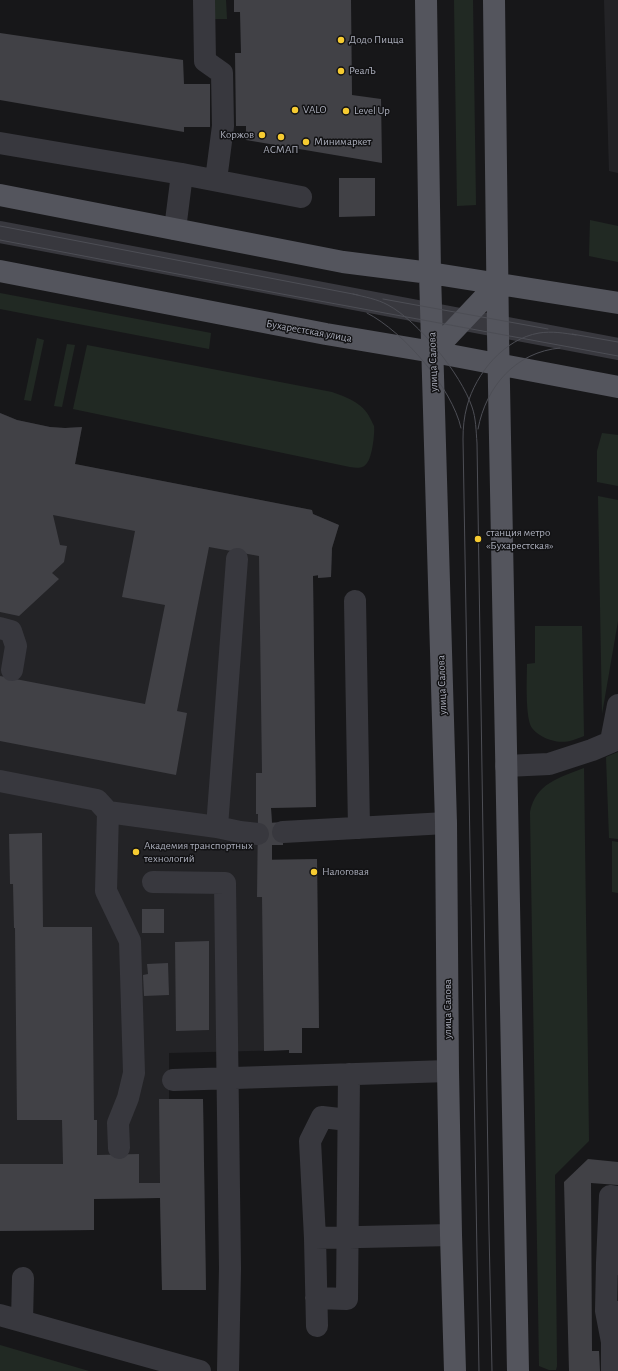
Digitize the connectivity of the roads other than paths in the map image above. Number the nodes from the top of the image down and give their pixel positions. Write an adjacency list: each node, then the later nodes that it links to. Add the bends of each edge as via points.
1 (204, 0): 6 (lane, via 205,61 222,73 223,126)
2 (426, 0): 12 (main road, улица Салова)
3 (494, 0): 13 (main road)
4 (0, 143): 5 (lane)
5 (182, 174): 6 (lane); 9 (lane)
6 (216, 180): 8 (lane)
7 (0, 195): 9 (main road)
8 (301, 197)
9 (175, 229): 12 (main road, via 343,262)
10 (0, 232): 15 (lane)
11 (0, 271): 19 (main road, Бухарестская улица)
12 (430, 273): 13 (main road); 15 (main road, улица Салова)
13 (497, 284): 14 (main road); 16 (main road); 17 (main road)
14 (618, 303)
15 (431, 314): 16 (lane); 19 (main road, улица Салова)
16 (463, 320): 17 (lane); 19 (main road)
17 (498, 327): 18 (lane); 20 (main road)
18 (618, 349)
19 (432, 352): 20 (main road, Бухарестская улица); 31 (main road, улица Салова)
20 (499, 364): 21 (main road, Бухарестская улица); 28 (main road)
21 (618, 387)
22 (237, 559): 32 (lane)
23 (355, 601): 33 (lane)
24 (0, 628): 25 (lane, via 12,631 16,646)
25 (12, 670)
26 (618, 705): 27 (lane)
27 (615, 740): 28 (lane, via 550,764)
28 (506, 766): 57 (main road)
29 (0, 780): 30 (lane, via 97,800)
30 (108, 812): 32 (lane); 42 (lane, via 106,891 130,941 134,1073 118,1123)
31 (446, 823): 33 (lane); 37 (main road, улица Салова)
32 (217, 827): 35 (lane)
33 (359, 828): 34 (lane)
34 (283, 832)
35 (258, 834)
36 (153, 882): 39 (lane, via 225,883)
37 (448, 1071): 38 (lane); 44 (main road, улица Салова)
38 (349, 1074): 39 (lane); 41 (lane)
39 (228, 1078): 40 (lane); 55 (lane)
40 (173, 1080)
41 (348, 1120): 45 (lane); 46 (lane, via 322,1117 310,1141)
42 (119, 1148)
43 (618, 1197): 47 (lane, via 610,1196)
44 (451, 1236): 45 (lane); 56 (main road, улица Салова)
45 (347, 1237): 46 (lane); 49 (lane, via 347,1299)
46 (315, 1238): 49 (lane)
47 (612, 1264): 50 (lane)
48 (23, 1278): 52 (lane)
49 (316, 1298): 53 (lane)
50 (612, 1312): 58 (lane)
51 (0, 1315): 52 (lane)
52 (22, 1321): 54 (lane)
53 (317, 1326)
54 (200, 1371)
55 (228, 1371)
56 (455, 1371)
57 (518, 1371)
58 (612, 1371)

